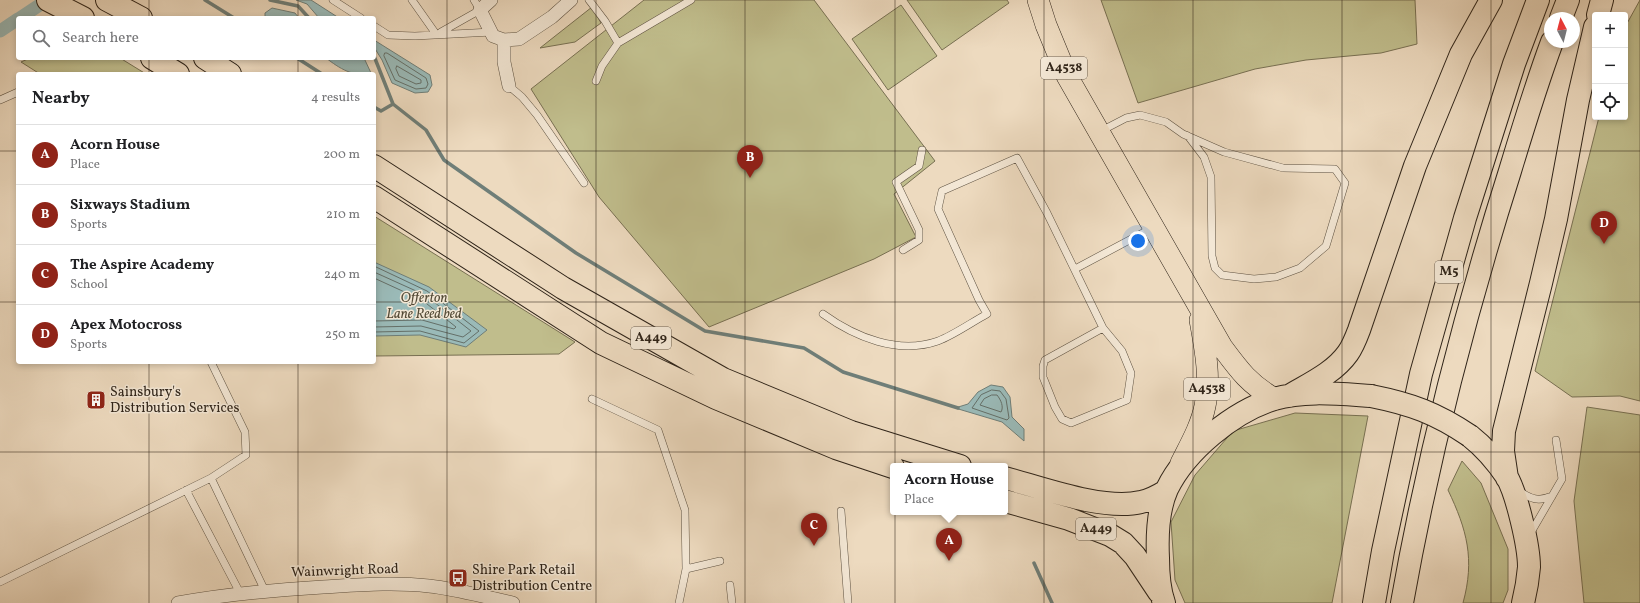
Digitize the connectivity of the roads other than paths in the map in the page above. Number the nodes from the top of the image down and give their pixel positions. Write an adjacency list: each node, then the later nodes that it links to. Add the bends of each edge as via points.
1 (48, 0): 18 (highway)
2 (107, 0): 17 (highway)
3 (334, 0): 19 (lane)
4 (412, 0): 22 (lane)
5 (491, 0): 14 (street)
6 (571, 0): 23 (street, via 552,17 519,39)
7 (589, 0): 25 (lane)
8 (691, 0): 25 (lane)
9 (1038, 0): 35 (main road, A4538, via 1068,76)
10 (1491, 0): 48 (highway, via 1462,54 1418,159 1359,330 1349,352 1326,374)
11 (1538, 0): 76 (highway, M5, via 1514,64 1465,218 1421,374)
12 (1568, 0): 15 (highway)
13 (1602, 0): 16 (highway)
14 (477, 5): 21 (street); 22 (lane, via 448,30)
15 (1563, 12)
16 (1599, 12)
17 (136, 14)
18 (79, 16)
19 (358, 16)
20 (376, 27): 22 (lane, via 388,36)
21 (492, 32): 22 (lane); 23 (street, via 493,36)
22 (436, 34)
23 (504, 40): 32 (street, via 504,62)
24 (1592, 41): 56 (highway, via 1556,219 1504,431 1503,451)
25 (618, 43): 31 (lane, via 602,66)
26 (1550, 48): 77 (highway, M5, via 1493,225 1449,381)
27 (155, 60): 29 (highway)
28 (208, 60): 30 (highway)
29 (175, 72)
30 (227, 72)
31 (596, 81)
32 (509, 86): 39 (lane, via 537,115)
33 (16, 93): 34 (lane)
34 (0, 100)
35 (1099, 132): 36 (lane, via 1126,118 1140,115 1166,122); 41 (main road, A4538)
36 (1188, 136): 36 (lane, via 1224,152 1283,168 1335,169 1345,183 1326,246 1300,268 1276,277 1254,279 1222,275 1215,268 1212,256 1211,178 1204,157)
37 (922, 150): 42 (lane, via 919,166 896,182 919,230 920,240)
38 (376, 167): 51 (highway, A449, via 563,288 723,379 850,432)
39 (584, 183)
40 (376, 198): 52 (highway, A449, via 601,343 716,398 836,448)
41 (1154, 227): 43 (lane); 44 (main road, A4538)
42 (903, 250)
43 (1075, 269): 45 (lane, via 1017,158 942,191 938,209 987,314 940,340 917,345 880,342 858,335 839,326); 46 (lane)
44 (1198, 306): 48 (main road, A4538, via 1222,347 1243,375 1258,389); 53 (main road, A4538, via 1208,379 1205,406)
45 (823, 314)
46 (1103, 328): 46 (lane, via 1122,351 1131,374 1127,400 1071,423 1062,418 1043,378 1045,360)
47 (212, 364): 54 (lane, via 244,432 246,455)
48 (1282, 398): 53 (highway, via 1245,412 1229,422); 56 (highway, bridge, via 1342,394 1371,396 1424,410 1448,421 1470,436 1490,456)
49 (592, 399): 65 (lane, via 658,430 685,510)
50 (1556, 440): 59 (lane, via 1562,479)
51 (950, 463)
52 (890, 465)
53 (1179, 467): 58 (highway)
54 (211, 478): 57 (lane); 68 (lane)
55 (1008, 479): 58 (highway, A449, via 1111,504 1140,502)
56 (1508, 481): 59 (lane, via 1530,498 1543,500); 62 (highway)
57 (186, 490): 66 (lane); 69 (lane)
58 (1166, 491): 70 (highway, via 1157,538 1158,571)
59 (1552, 496): 62 (lane)
60 (1008, 502): 70 (highway, A449, via 1069,519 1110,535 1123,543 1135,556)
61 (841, 511): 75 (lane)
62 (1526, 541): 64 (highway)
63 (720, 561): 65 (lane)
64 (1529, 566): 78 (highway); 79 (highway)
65 (686, 569): 73 (lane)
66 (0, 582)
67 (730, 585): 74 (lane)
68 (265, 591): 69 (street, Wainwright Road); 72 (street, Wainwright Road, via 347,586 431,586)
69 (240, 593): 71 (street, Wainwright Road)
70 (1163, 600)
71 (178, 603)
72 (513, 603)
73 (679, 603)
74 (732, 603)
75 (848, 603)
76 (1374, 603)
77 (1402, 603)
78 (1523, 603)
79 (1539, 603)

